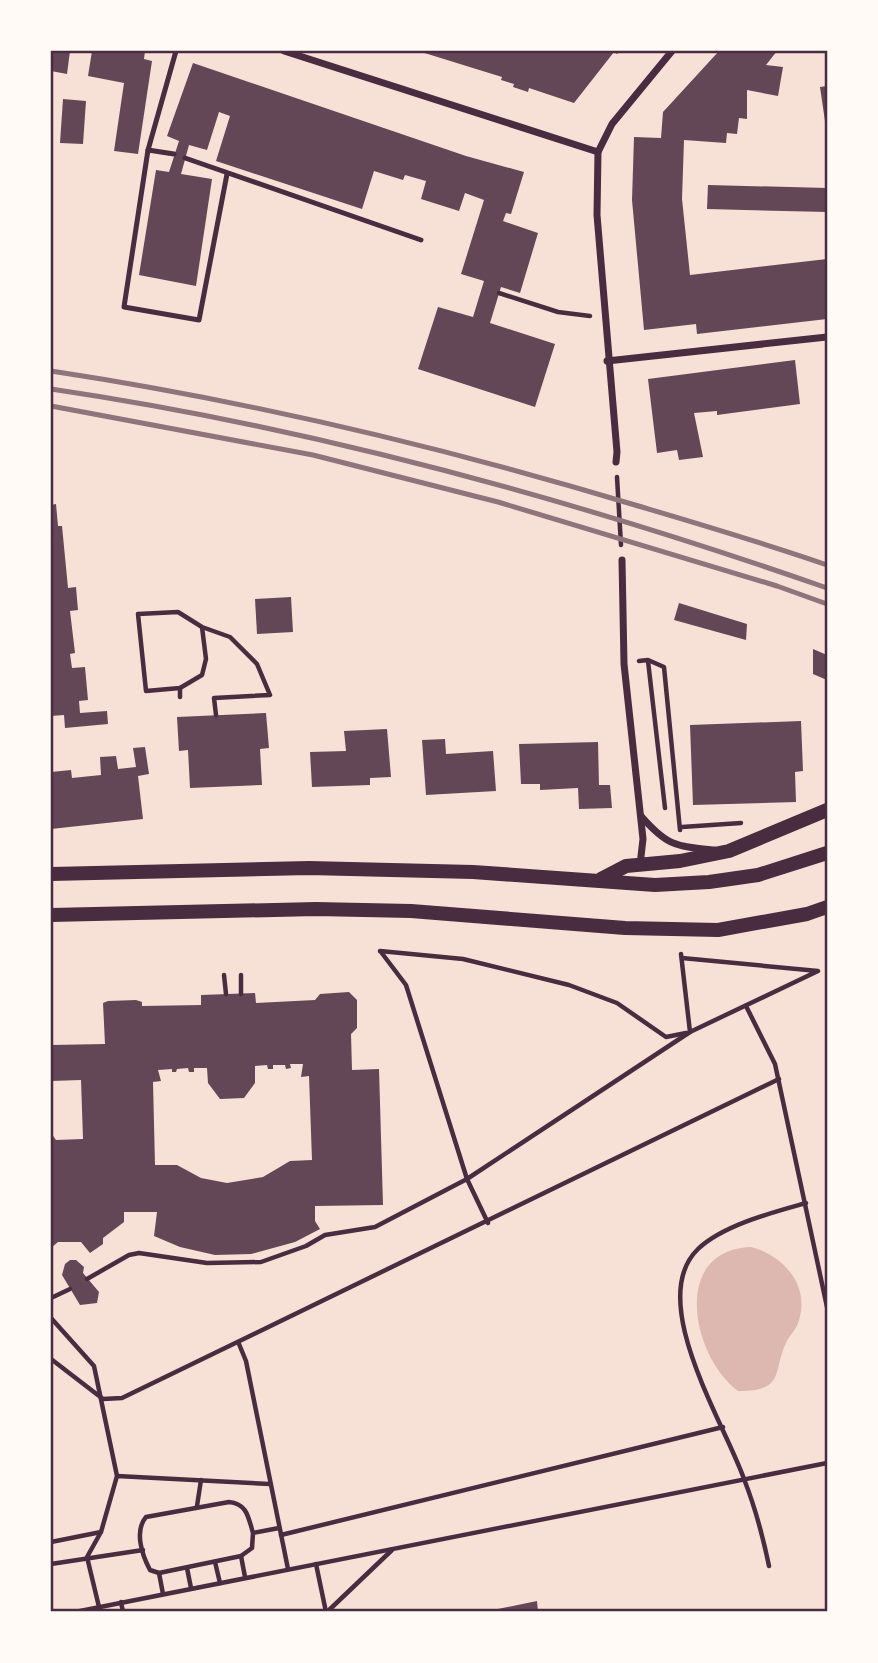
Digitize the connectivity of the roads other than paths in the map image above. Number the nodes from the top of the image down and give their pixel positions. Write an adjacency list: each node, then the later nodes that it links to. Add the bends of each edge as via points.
1 (176, 51): 4 (lane)
2 (284, 51): 5 (street)
3 (673, 51): 5 (street, via 612,124)
4 (148, 150): 6 (lane); 8 (lane, via 124,307 198,320)
5 (598, 152): 11 (street, via 597,215)
6 (174, 155)
7 (185, 158): 8 (lane)
8 (227, 174): 9 (lane)
9 (421, 240)
10 (827, 337): 11 (street)
11 (607, 361): 12 (street)
12 (616, 462)
13 (622, 560): 15 (street, via 624,664)
14 (827, 810): 16 (main road)
15 (641, 816): 16 (street, via 661,839 673,845); 18 (street)
16 (729, 851): 18 (main road)
17 (827, 853): 20 (main road, via 758,875 709,882 621,884)
18 (639, 865): 20 (main road, via 626,866)
19 (51, 874): 20 (main road, via 309,867)
20 (601, 879)
21 (826, 908): 22 (main road, via 718,930 625,928 411,911)
22 (51, 915)

